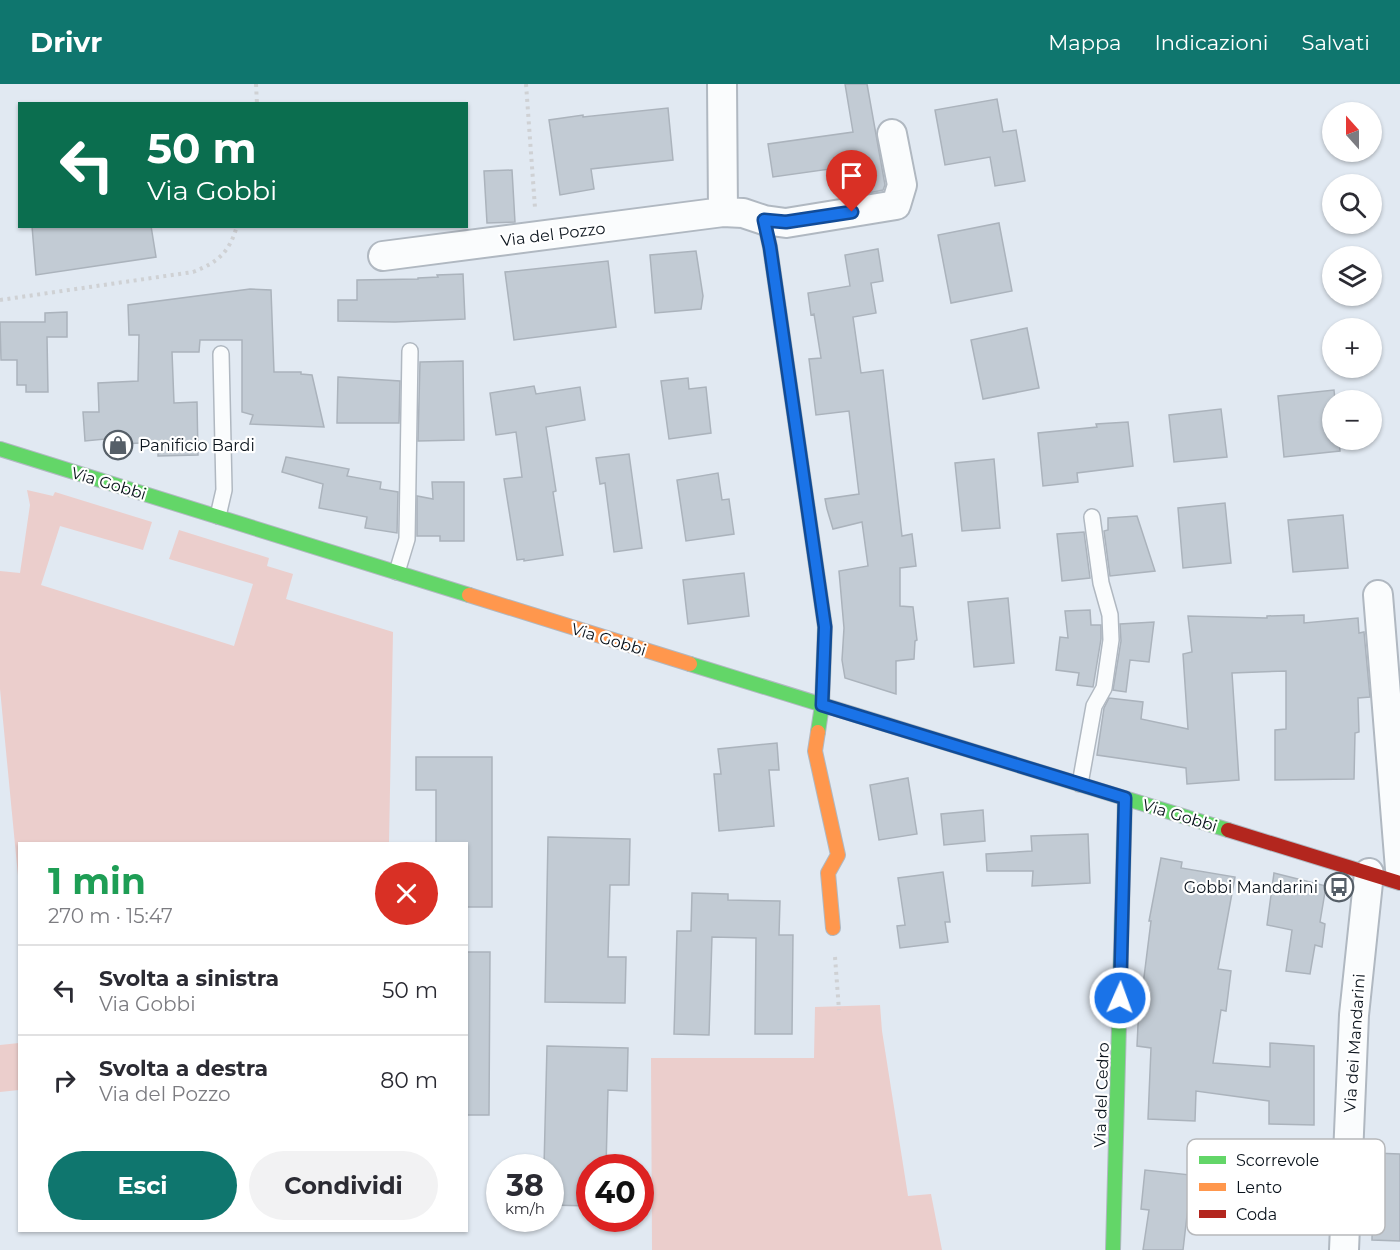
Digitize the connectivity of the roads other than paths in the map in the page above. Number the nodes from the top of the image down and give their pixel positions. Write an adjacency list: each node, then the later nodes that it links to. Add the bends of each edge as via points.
1 (722, 84): 3 (street)
2 (892, 134): 4 (street, Via del Pozzo, via 902,185 896,206 786,222)
3 (723, 212): 4 (street, Via del Pozzo); 5 (street, Via del Pozzo)
4 (764, 220): 13 (street, via 825,627)
5 (383, 256)
6 (410, 351): 11 (lane, via 407,539)
7 (221, 354): 9 (lane, via 225,490)
8 (0, 449): 9 (street, Via Gobbi)
9 (218, 516): 11 (street, Via Gobbi)
10 (1092, 517): 14 (lane, via 1111,640 1104,688 1094,706)
11 (397, 572): 13 (street, Via Gobbi)
12 (1378, 595): 16 (street)
13 (822, 705): 14 (street, Via Gobbi); 19 (street, via 815,751 838,855 828,873)
14 (1080, 784): 15 (street, Via Gobbi)
15 (1125, 798): 17 (street, Via Gobbi); 22 (street, Via del Cedro)
16 (1400, 870)
17 (1369, 873): 18 (street, Via Gobbi); 20 (street, Via dei Mandarini, via 1354,1015)
18 (1400, 883)
19 (833, 928)
20 (1349, 1139)
21 (1345, 1235): 23 (street, Via dei Mandarini)
22 (1113, 1250)
23 (1344, 1250)

